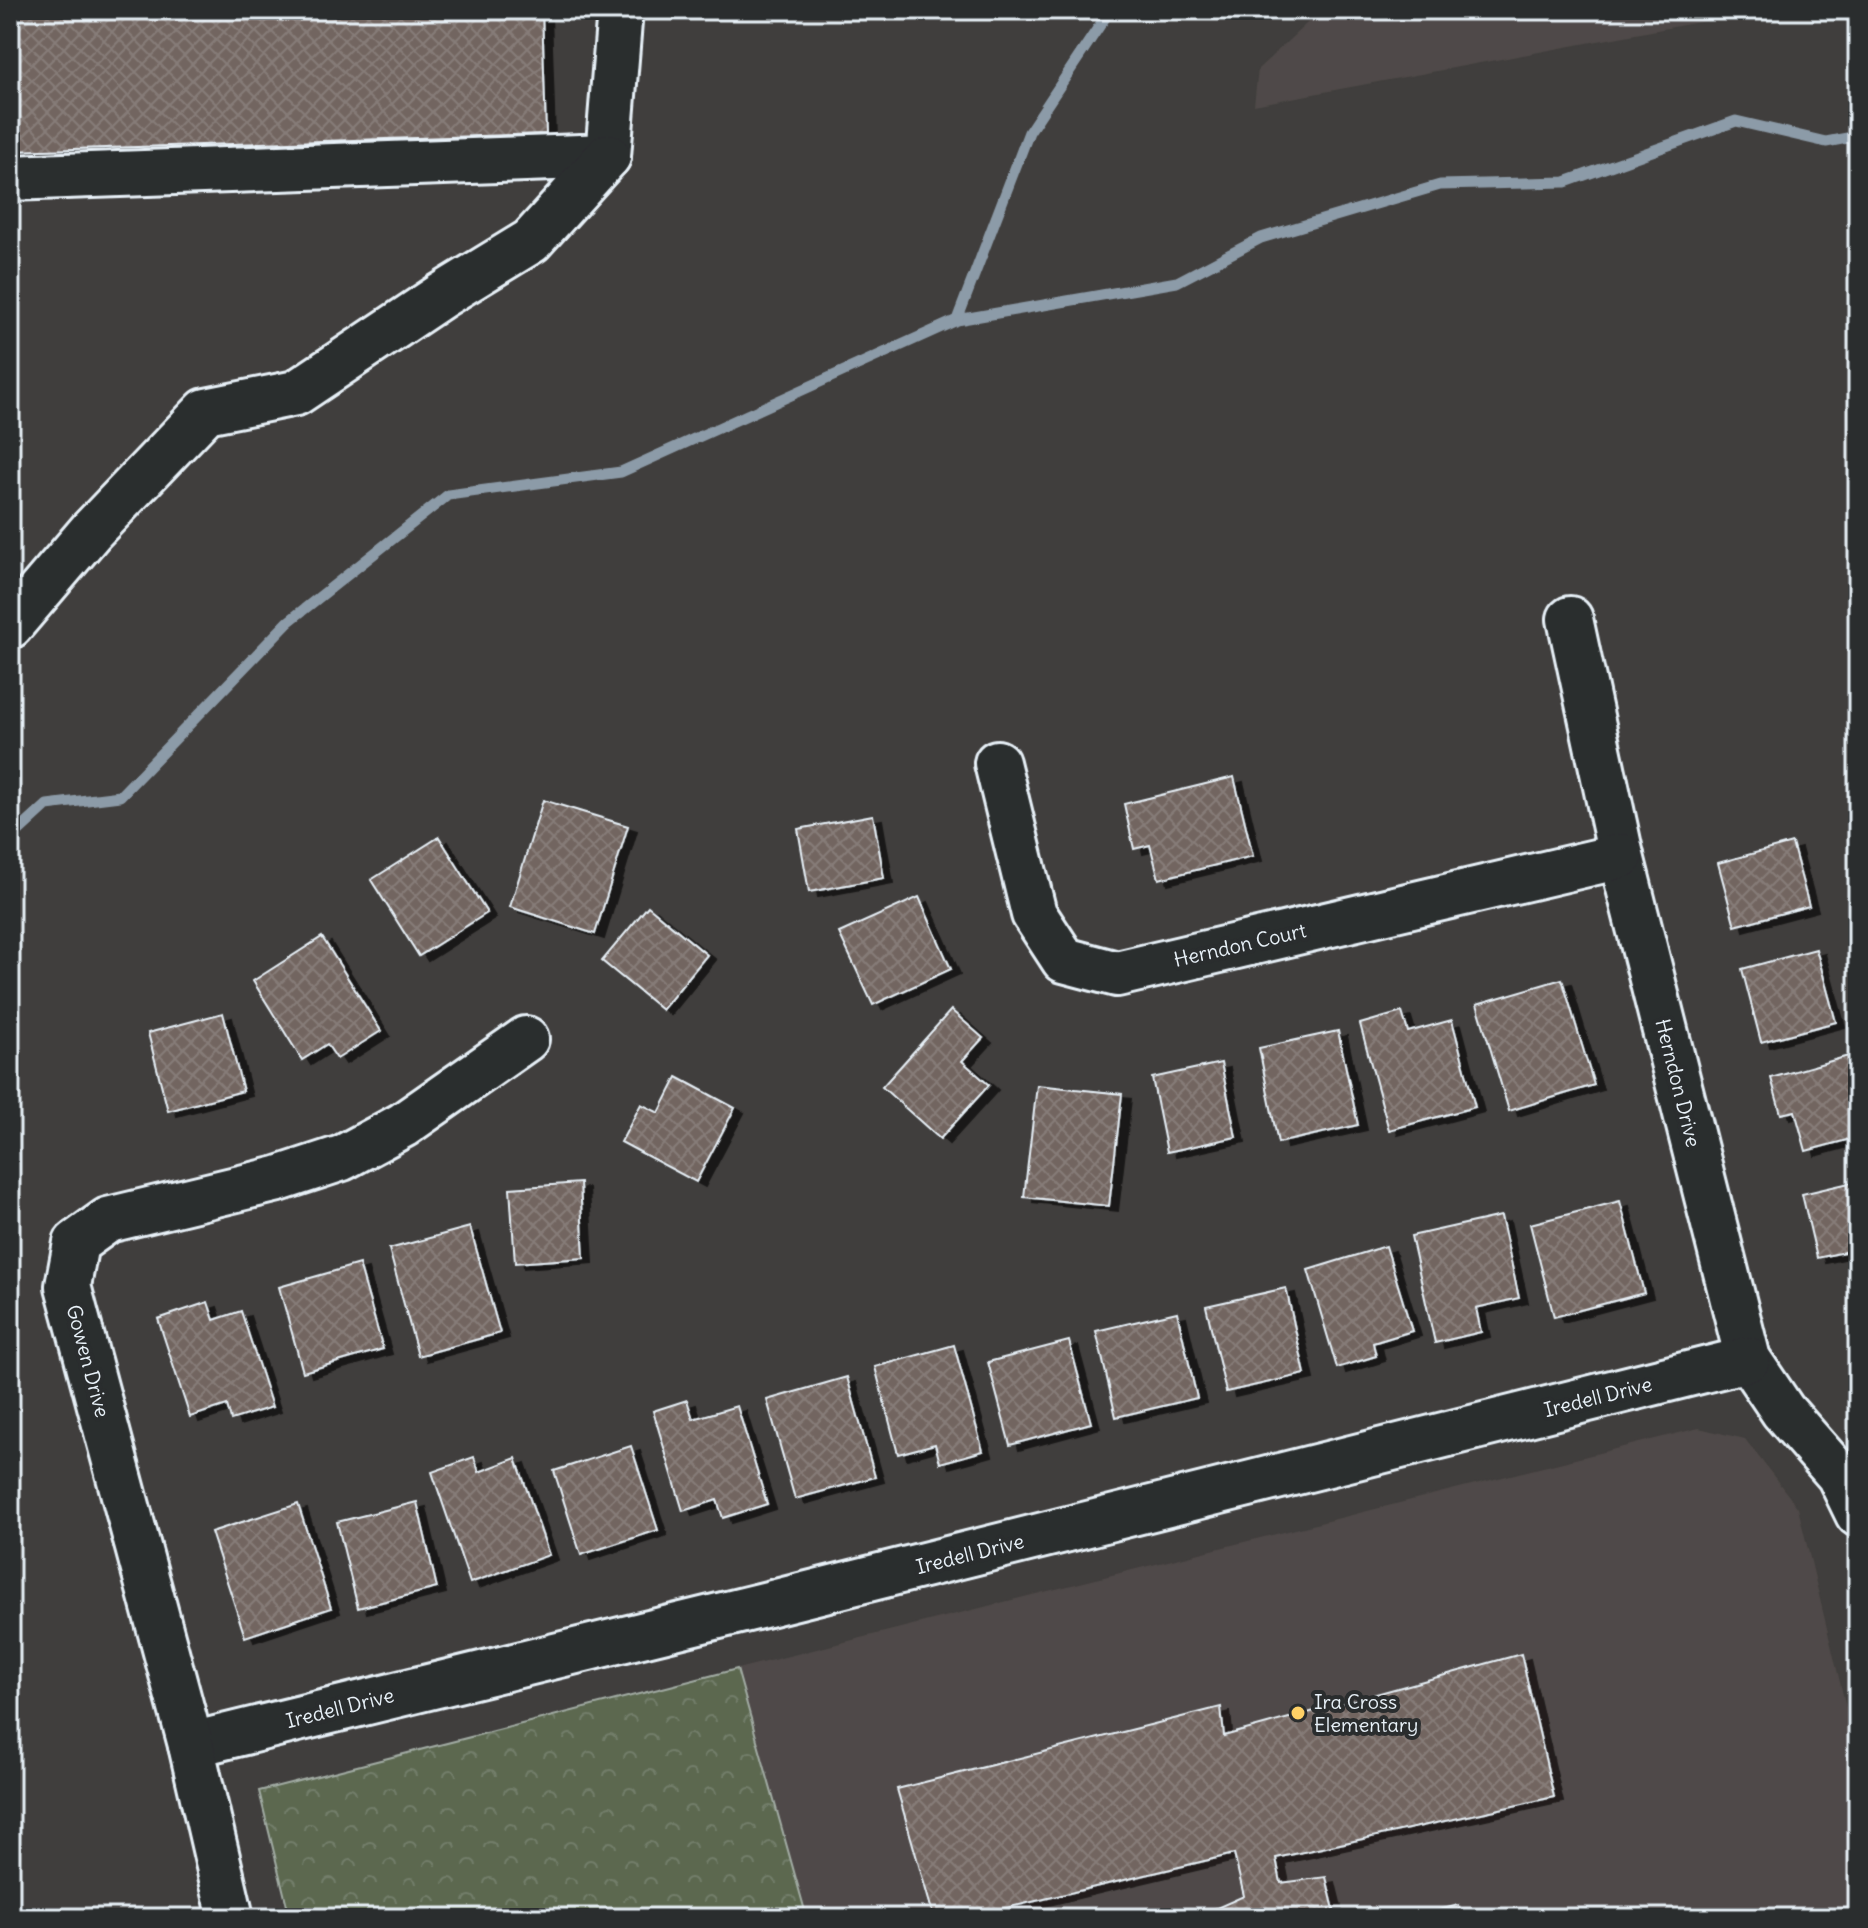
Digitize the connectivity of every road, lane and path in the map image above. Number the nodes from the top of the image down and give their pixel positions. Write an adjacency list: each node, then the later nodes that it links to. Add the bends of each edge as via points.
1 (620, 10): 2 (street)
2 (608, 156): 3 (street); 5 (street, via 531,241 296,393 206,411 91,531)
3 (10, 178)
4 (1570, 619): 7 (street, Herndon Drive)
5 (10, 626)
6 (997, 763): 7 (street, Herndon Court, via 1034,914 1064,960 1117,974)
7 (1621, 856): 9 (street, Herndon Drive)
8 (526, 1039): 11 (street, Gowen Drive, via 403,1125 342,1158 108,1220 76,1243 68,1286)
9 (1748, 1359): 10 (street, Herndon Drive, via 1783,1411 1839,1475); 11 (street, Iredell Drive)
10 (1858, 1514)
11 (191, 1745): 12 (street, Gowen Drive)
12 (231, 1918)

